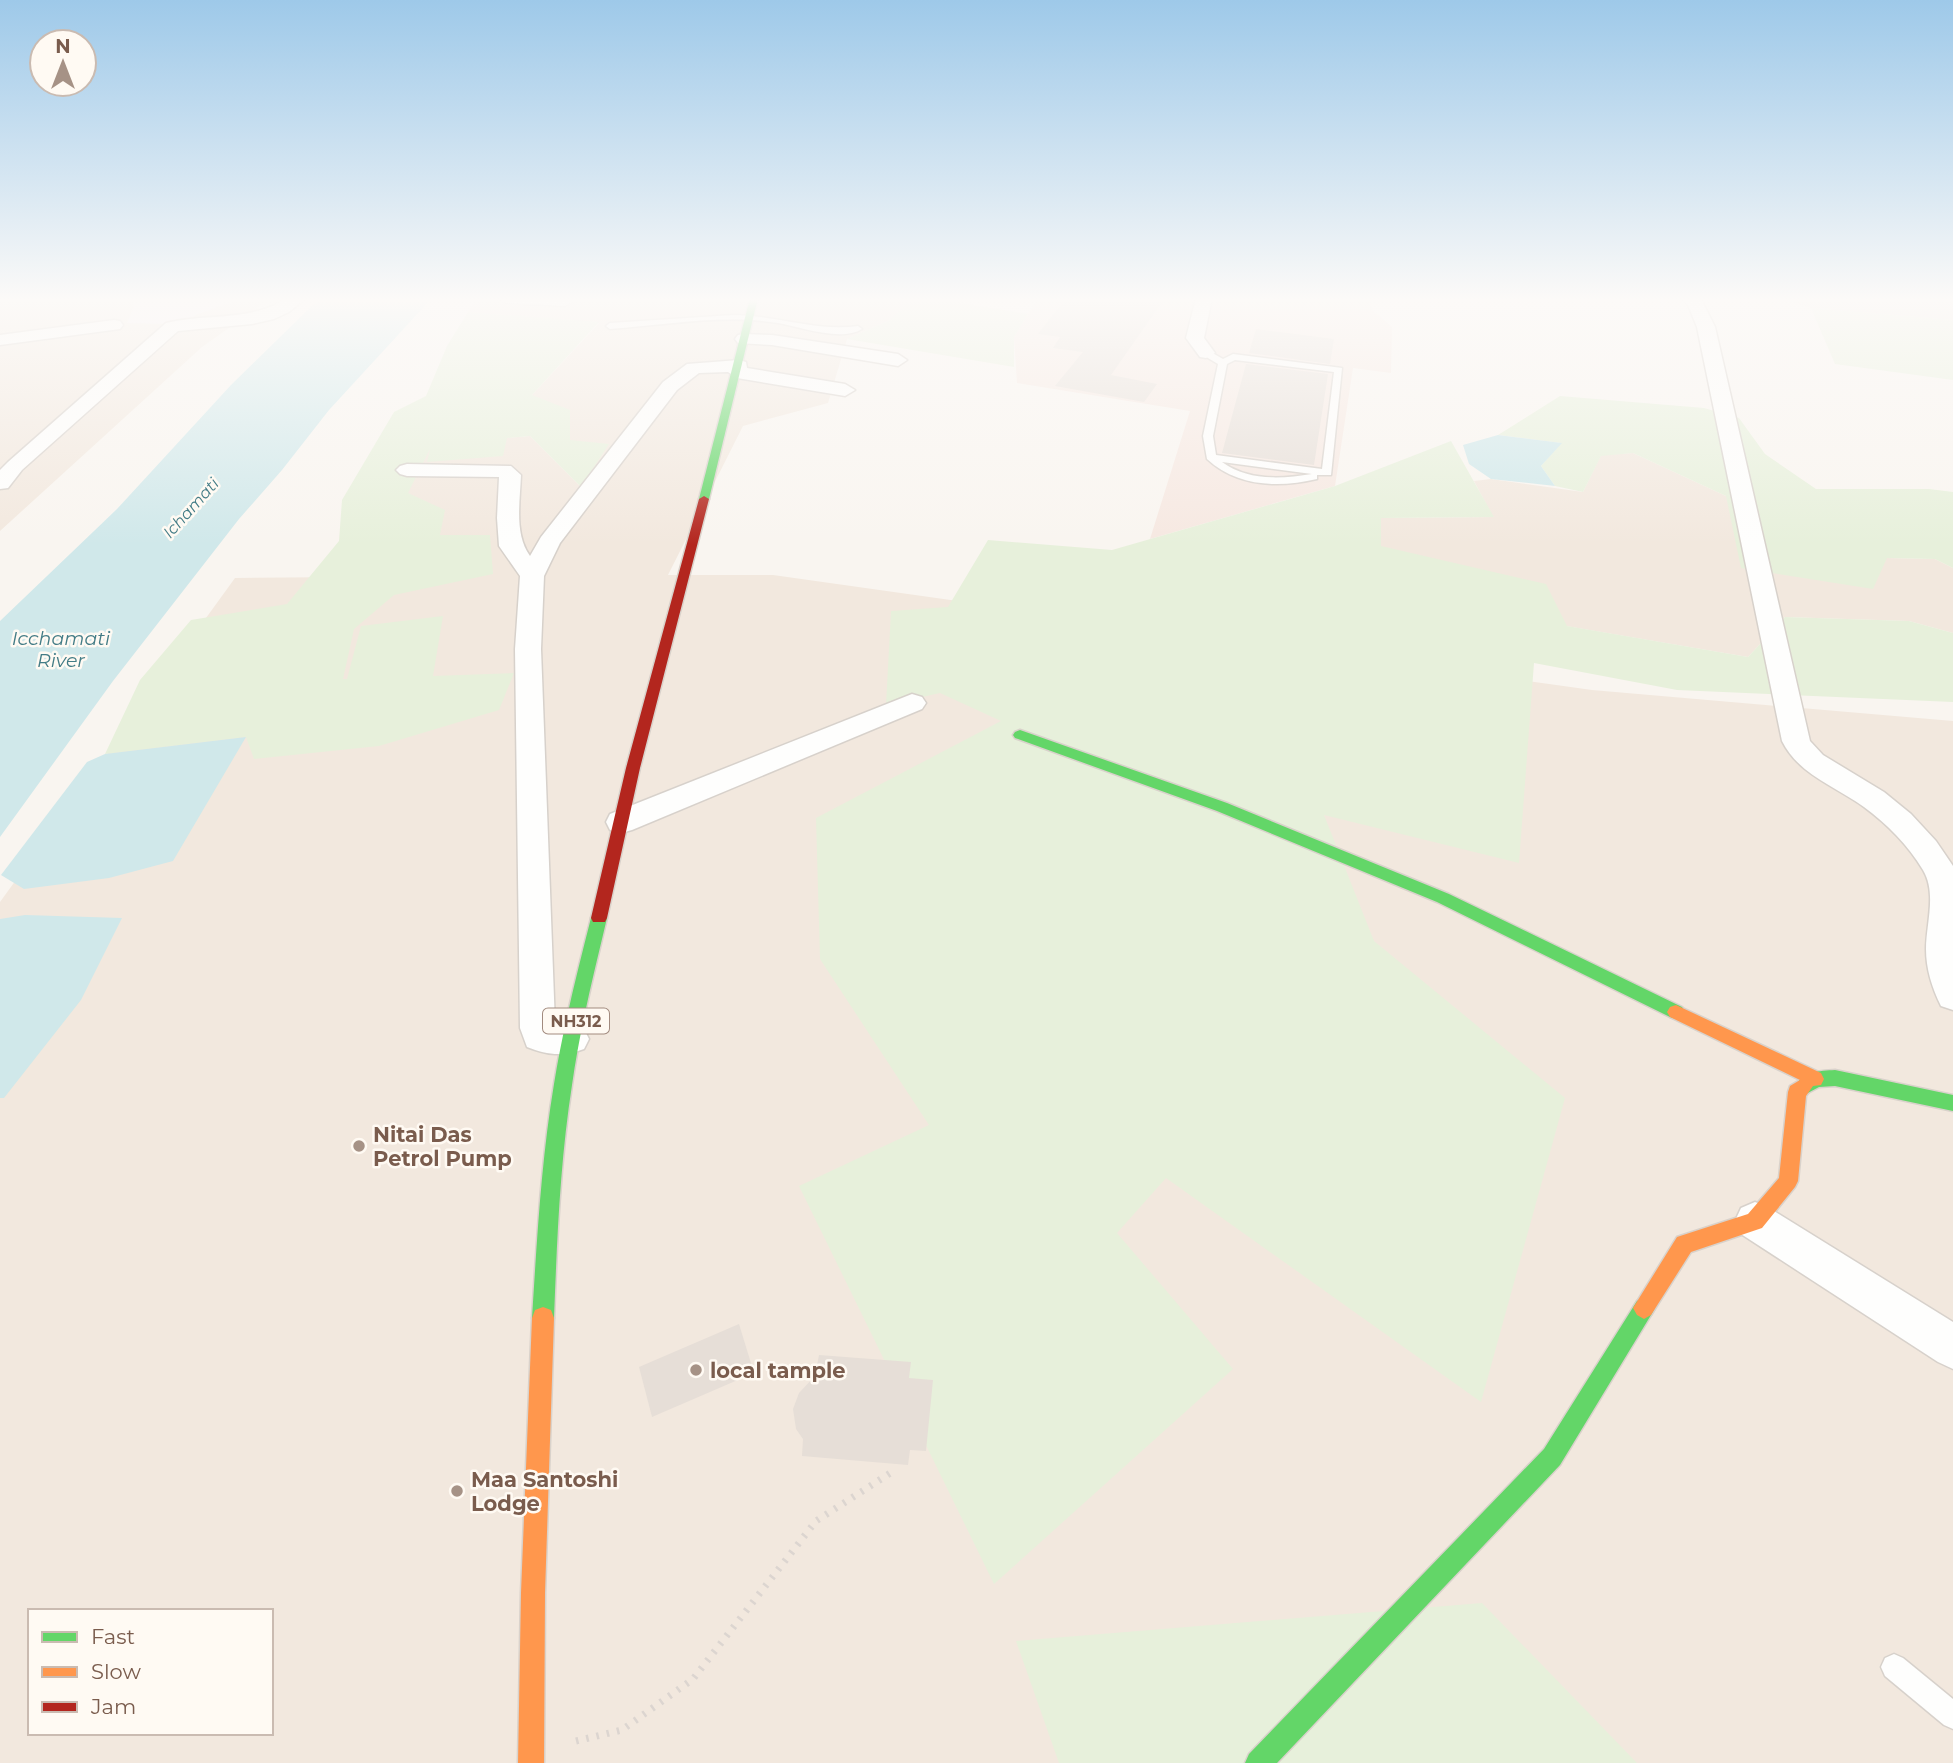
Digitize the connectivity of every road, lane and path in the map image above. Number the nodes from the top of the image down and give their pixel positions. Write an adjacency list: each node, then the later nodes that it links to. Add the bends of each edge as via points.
1 (112, 380): 10 (street)
2 (678, 380): 11 (street, via 550,542)
3 (735, 380): 14 (main road, NH312)
4 (795, 380): 8 (street)
5 (1219, 380): 6 (lane, via 1208,436 1211,457 1220,468 1281,482 1327,473)
6 (1338, 380)
7 (1718, 380): 15 (street, via 1796,741 1812,762 1900,818 1944,875 1941,952)
8 (845, 390)
9 (407, 470): 11 (street, via 504,470 510,475 511,546)
10 (0, 483)
11 (532, 576): 16 (street, via 528,649 538,1028 540,1037 548,1040)
12 (912, 703): 14 (street)
13 (1020, 735): 17 (main road, via 1222,807 1443,898)
14 (621, 822): 16 (main road, NH312)
15 (1953, 996)
16 (571, 1039): 24 (main road, NH312, via 560,1098 546,1247 531,1623)
17 (1815, 1079): 18 (main road, via 1835,1078); 19 (main road, via 1797,1092 1788,1181)
18 (1953, 1103)
19 (1755, 1222): 20 (street); 25 (main road, via 1684,1244 1552,1457)
20 (1953, 1347)
21 (895, 1470): 24 (path, via 816,1521 693,1679 622,1730)
22 (1894, 1667): 23 (lane)
23 (1953, 1716)
24 (531, 1757)
25 (1258, 1763)

